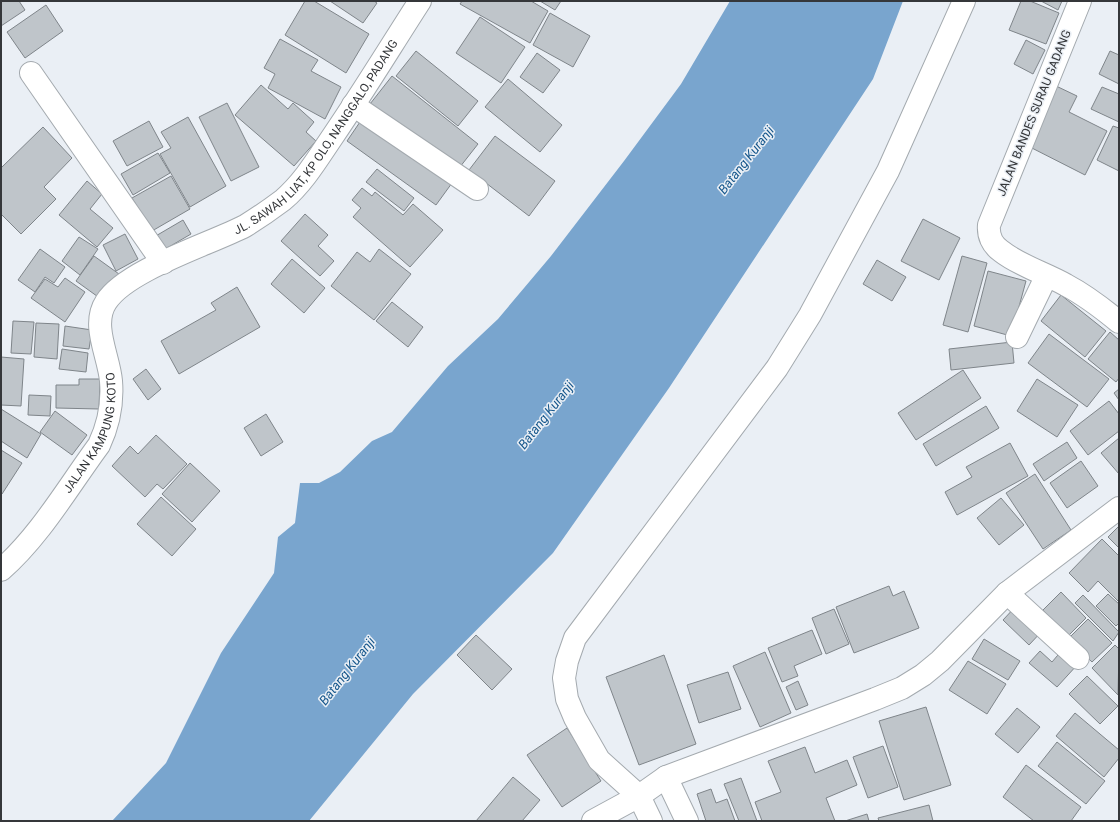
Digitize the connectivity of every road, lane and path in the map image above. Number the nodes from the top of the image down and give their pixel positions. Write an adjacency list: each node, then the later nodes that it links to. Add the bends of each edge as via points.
1 (420, 1): 5 (street, JL. SAWAH LIAT, KP OLO, NANGGALO, PADANG)
2 (964, 1): 17 (street, via 888,172 810,315 777,368 575,638 564,678 570,705 599,760)
3 (1080, 1): 9 (street, JALAN BANDES SURAU GADANG, via 988,232 1000,251)
4 (31, 73): 8 (street)
5 (353, 105): 6 (street); 7 (street, JL. SAWAH LIAT, KP OLO, NANGGALO, PADANG, via 302,182 246,225)
6 (477, 189)
7 (192, 250): 8 (street, JALAN KAMPUNG KOTO)
8 (163, 263): 13 (street, JALAN KAMPUNG KOTO, via 124,284 107,300 101,311 99,323 111,379 112,401 106,431 99,445 34,534)
9 (1046, 277): 10 (street, via 1065,284 1091,300); 11 (street)
10 (1119, 322)
11 (1017, 337)
12 (1119, 508): 14 (street)
13 (6, 559)
14 (1007, 593): 15 (street); 16 (street, via 940,661 902,688)
15 (1078, 658)
16 (666, 777): 17 (street); 20 (street)
17 (639, 796): 18 (street); 19 (street)
18 (593, 821)
19 (651, 821)
20 (687, 821)

